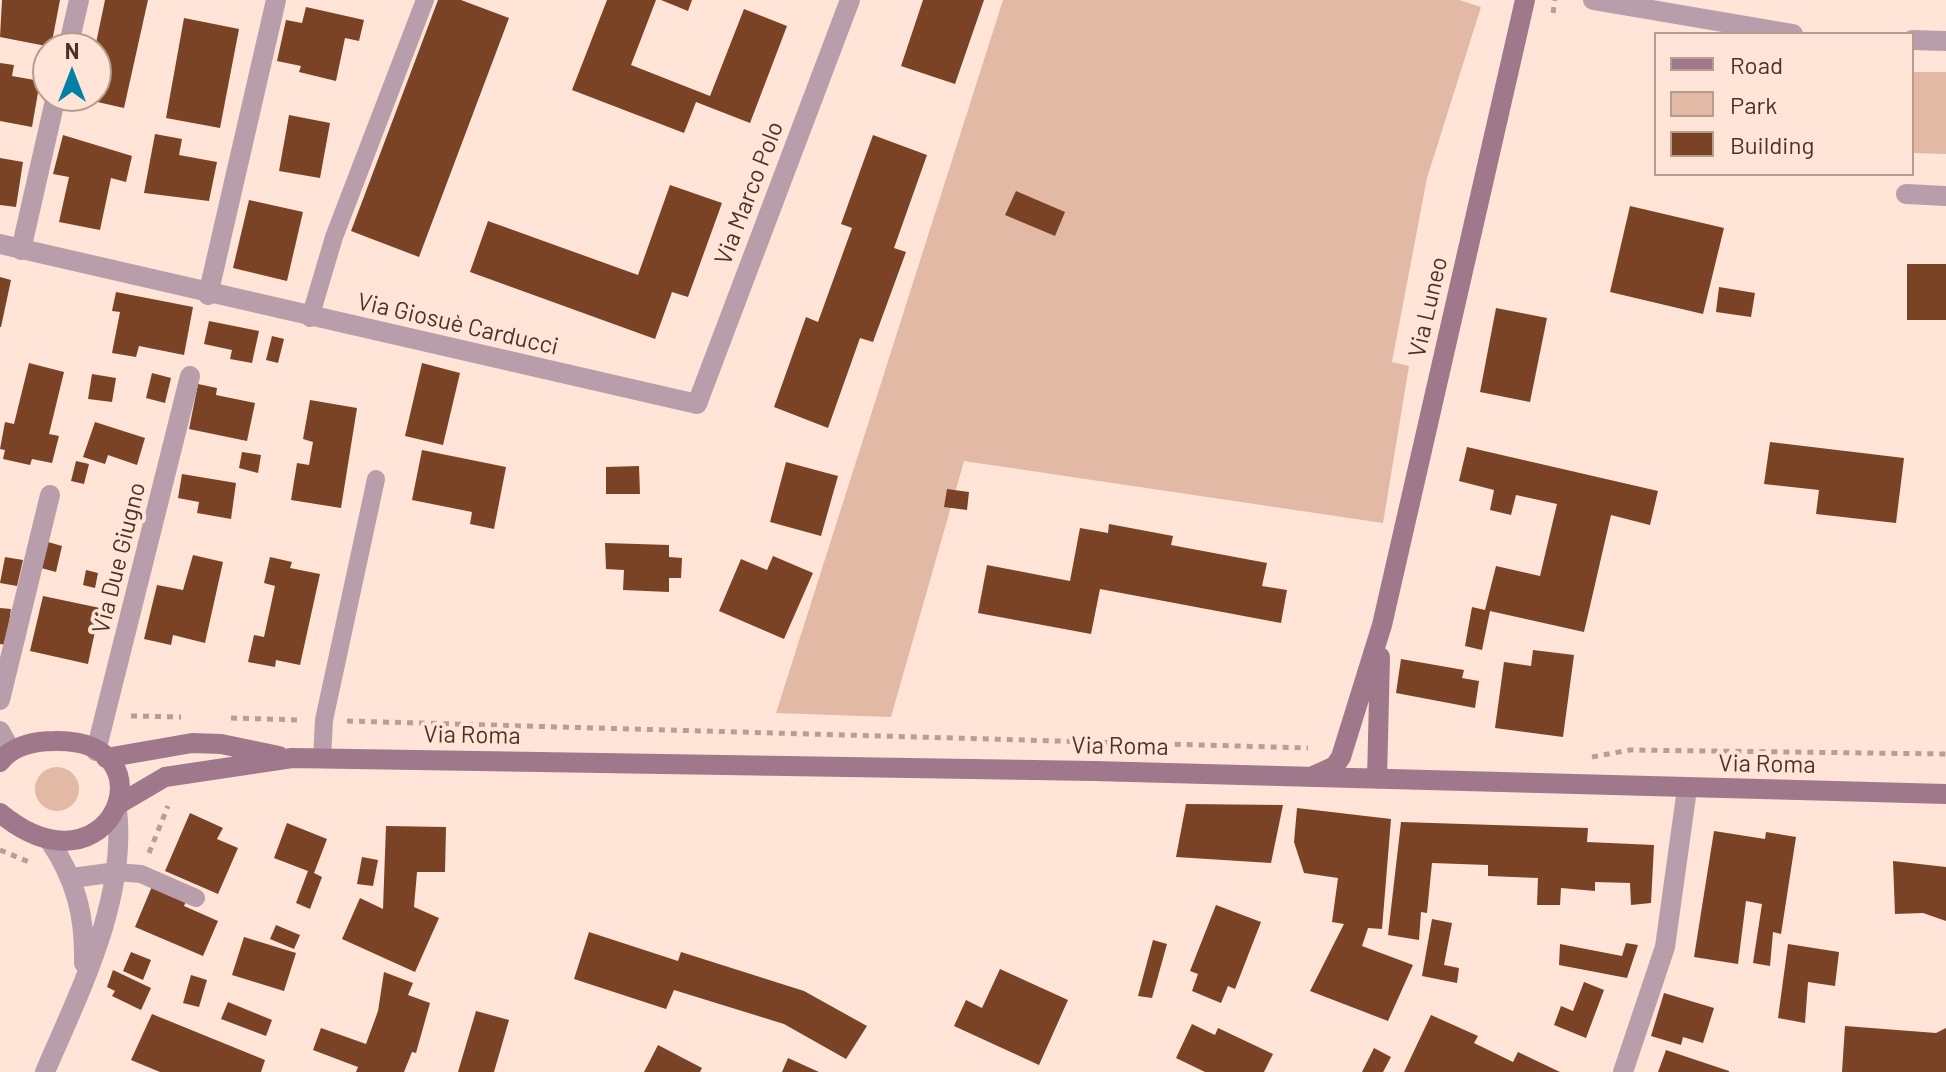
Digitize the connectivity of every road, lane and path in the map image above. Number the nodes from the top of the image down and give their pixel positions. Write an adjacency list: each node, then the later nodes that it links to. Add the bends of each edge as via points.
1 (79, 0): 9 (street)
2 (276, 0): 18 (street)
3 (425, 0): 19 (lane, via 334,237)
4 (850, 0): 21 (street, Via Marco Polo)
5 (1525, 0): 24 (street, Via Luneo)
6 (1555, 0): 8 (path)
7 (1593, 0): 10 (street)
8 (1553, 13)
9 (72, 32)
10 (1781, 32)
11 (1914, 40): 12 (street)
12 (1946, 41)
13 (52, 112): 17 (street)
14 (1906, 194): 15 (street)
15 (1946, 196)
16 (0, 244): 17 (street, Via Giosuè Carducci)
17 (21, 250): 18 (street, Via Giosuè Carducci)
18 (208, 295): 19 (street, Via Giosuè Carducci)
19 (310, 318): 21 (street, Via Giosuè Carducci)
20 (190, 376): 30 (street, Via Due Giugno)
21 (697, 404)
22 (376, 479): 27 (lane)
23 (50, 495): 25 (street)
24 (1382, 625): 36 (street, Via Luneo, via 1341,757 1335,766); 37 (street, Via Luneo)
25 (0, 700)
26 (222, 718): 27 (path)
27 (324, 720): 29 (path); 35 (lane)
28 (0, 731): 32 (street)
29 (1310, 748)
30 (101, 754): 32 (street, Via Roma, via 64,741 41,741); 33 (street, Via Roma, via 192,743); 41 (street, via 121,780)
31 (1946, 754): 34 (path, via 1630,750)
32 (4, 756)
33 (292, 758): 35 (street, Via Roma); 41 (street, Via Roma, via 165,777)
34 (1588, 758)
35 (322, 759): 36 (street, Via Roma)
36 (1310, 777): 37 (street, Via Roma)
37 (1377, 779): 38 (street, Via Roma)
38 (1687, 789): 39 (street, Via Roma); 52 (street, via 1665,947)
39 (1946, 794)
40 (180, 801): 47 (path, via 168,806)
41 (118, 807): 43 (street, Via Roma, via 91,834); 46 (street)
42 (1, 813): 43 (street, via 16,827)
43 (49, 840): 48 (street)
44 (0, 850): 45 (path)
45 (40, 869)
46 (117, 872): 47 (lane); 48 (street); 50 (street)
47 (141, 874): 49 (lane)
48 (72, 878): 50 (street, via 85,931)
49 (196, 898)
50 (83, 979): 51 (street)
51 (45, 1072)
52 (1623, 1072)

